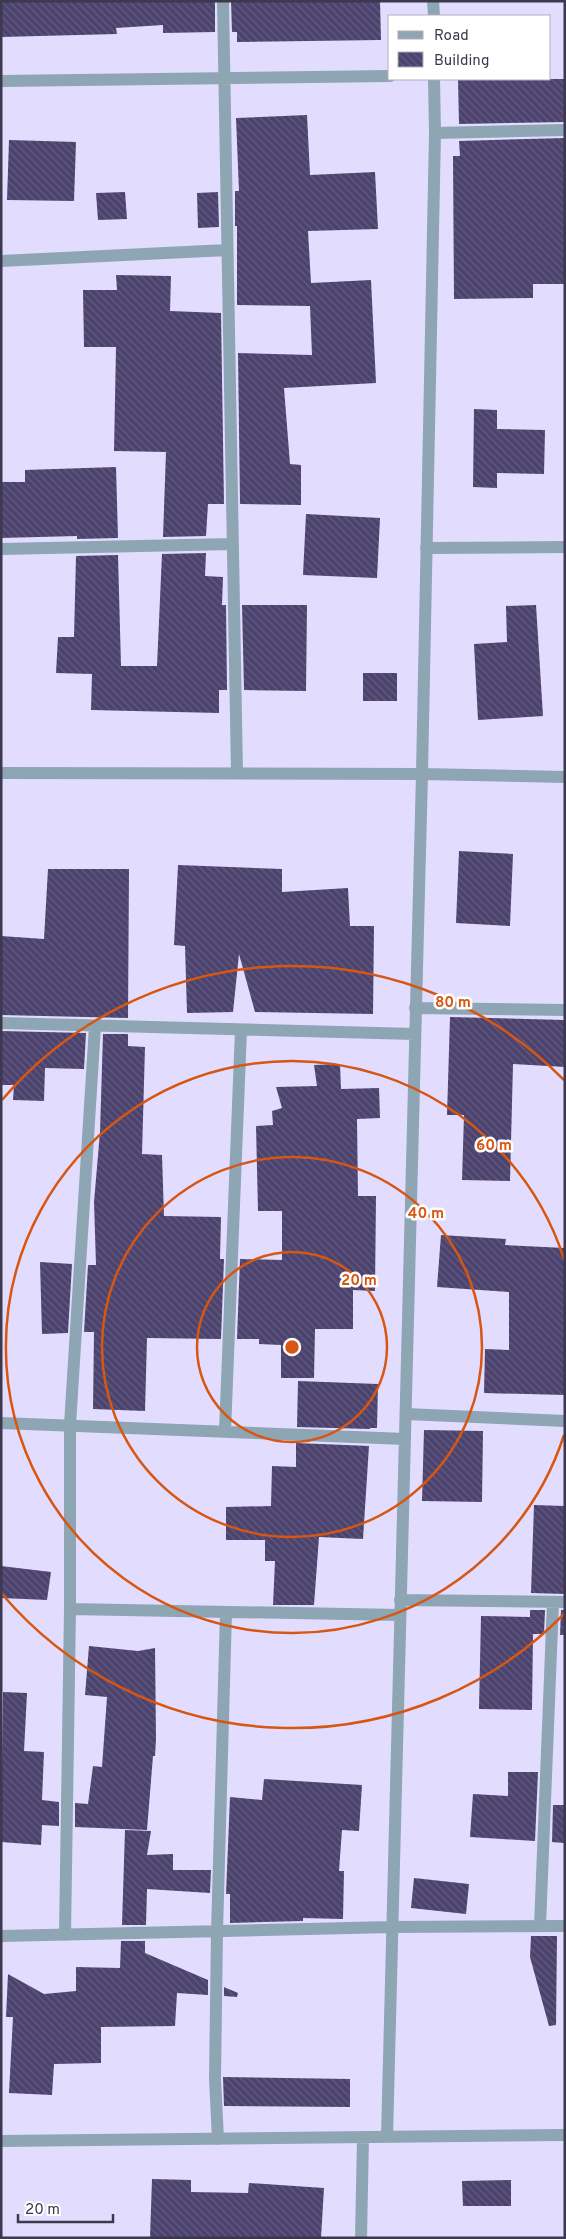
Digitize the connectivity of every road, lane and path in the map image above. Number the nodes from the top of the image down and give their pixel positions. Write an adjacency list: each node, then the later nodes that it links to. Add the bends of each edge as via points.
1 (223, 1): 5 (street)
2 (433, 1): 3 (street)
3 (434, 15)
4 (388, 76): 5 (street)
5 (224, 78): 6 (street); 10 (street)
6 (1, 80)
7 (434, 80): 9 (street)
8 (565, 130): 9 (street)
9 (435, 133): 13 (street)
10 (227, 250): 11 (street); 12 (street)
11 (1, 261)
12 (233, 544): 15 (street); 17 (street)
13 (426, 548): 14 (street); 18 (street)
14 (565, 548)
15 (1, 549)
16 (1, 772): 17 (street)
17 (237, 774): 18 (street)
18 (422, 774): 19 (street); 20 (street)
19 (565, 777)
20 (415, 1008): 21 (street); 25 (street)
21 (565, 1010)
22 (1, 1023): 23 (street)
23 (95, 1026): 24 (street); 29 (street)
24 (241, 1030): 25 (street); 30 (street)
25 (415, 1034): 26 (street)
26 (406, 1414): 27 (street); 31 (street)
27 (565, 1421)
28 (1, 1423): 29 (street)
29 (70, 1425): 30 (street); 34 (street)
30 (225, 1431): 31 (street)
31 (404, 1439): 32 (street)
32 (400, 1600): 33 (street); 36 (street)
33 (559, 1602): 37 (street)
34 (70, 1609): 35 (street); 41 (street)
35 (226, 1612): 36 (street); 40 (street)
36 (400, 1615): 39 (street)
37 (540, 1926): 38 (street); 39 (street)
38 (565, 1926)
39 (392, 1927): 40 (street); 45 (street)
40 (218, 1932): 41 (street); 46 (street, via 215,2079)
41 (65, 1935): 42 (street)
42 (1, 1936)
43 (565, 2135): 45 (street)
44 (363, 2137): 45 (street); 46 (street); 48 (street)
45 (386, 2137)
46 (218, 2139): 47 (street)
47 (1, 2141)
48 (360, 2238)

